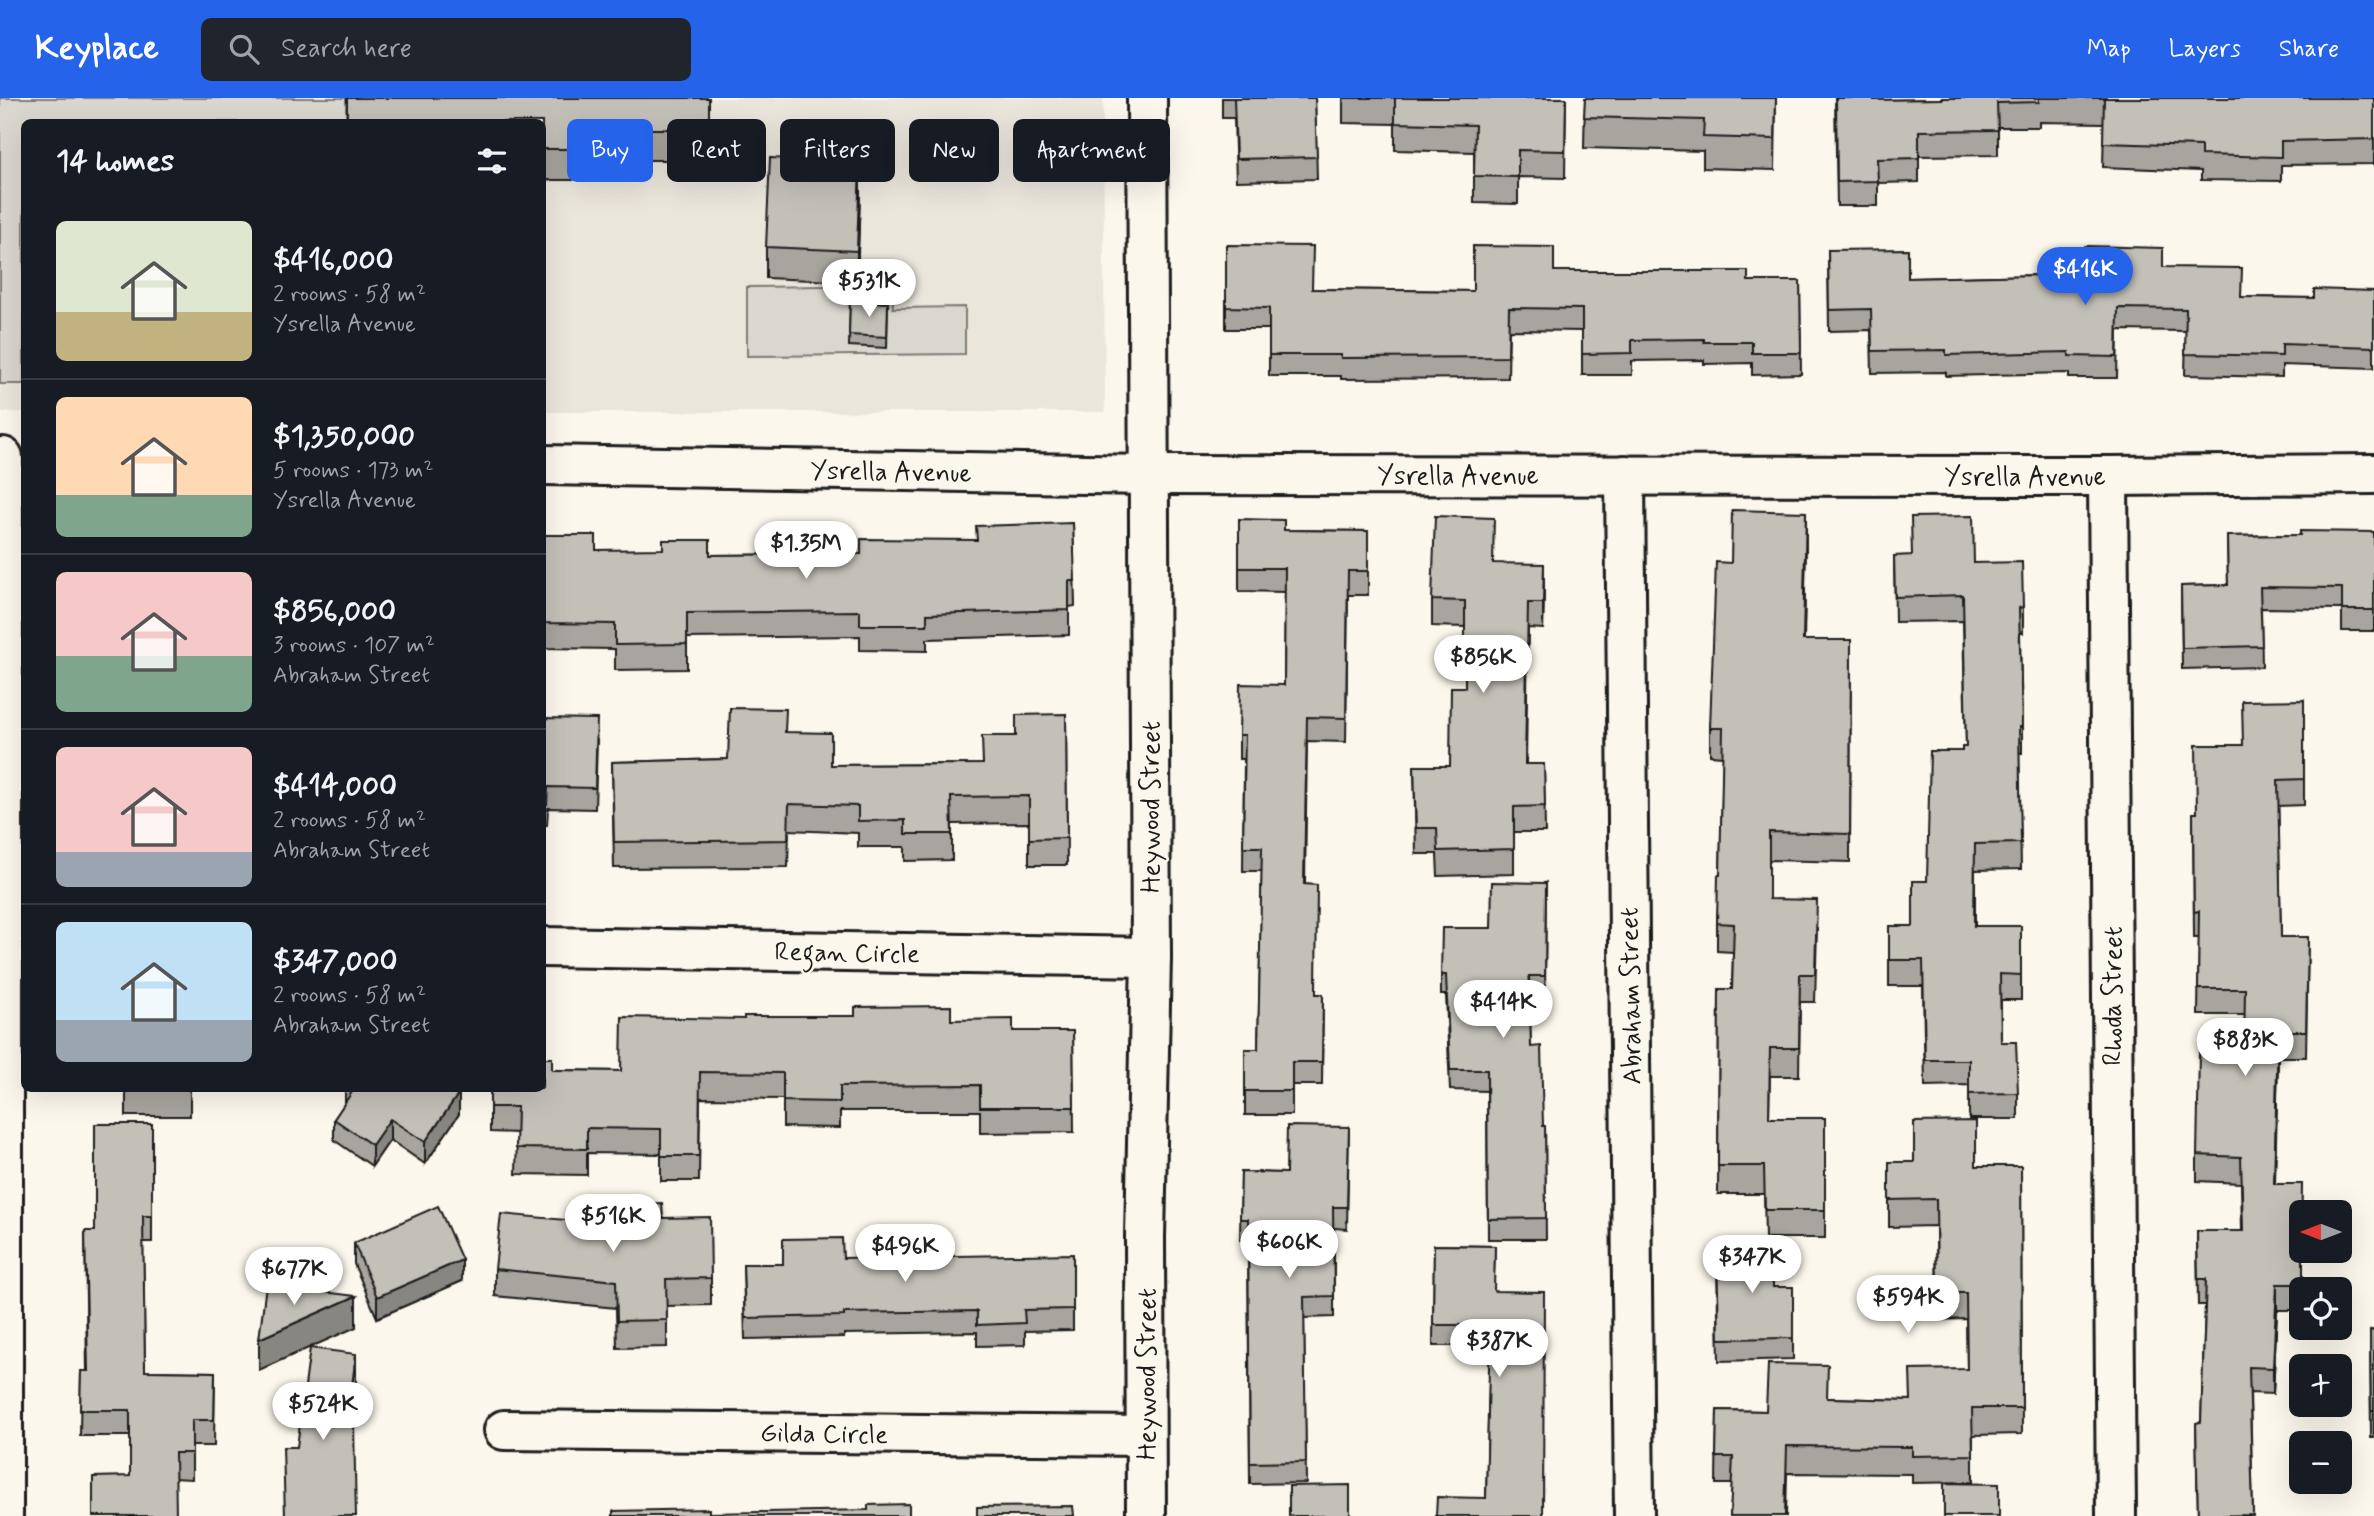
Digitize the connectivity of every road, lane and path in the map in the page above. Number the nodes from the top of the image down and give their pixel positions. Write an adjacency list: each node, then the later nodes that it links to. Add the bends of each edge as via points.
1 (1147, 98): 5 (street, Heywood Street)
2 (9, 457): 12 (street)
3 (546, 465): 5 (street, Ysrella Avenue)
4 (2374, 474): 7 (street, Ysrella Avenue)
5 (1148, 475): 6 (street, Ysrella Avenue); 9 (street, Heywood Street)
6 (1625, 475): 7 (street, Ysrella Avenue); 14 (street, Abraham Street)
7 (2108, 476): 15 (street, Rhoda Street)
8 (546, 947): 9 (street, Regan Circle)
9 (1151, 957): 11 (street, Heywood Street)
10 (503, 1430): 11 (street, Gilda Circle)
11 (1145, 1436): 13 (street, Heywood Street)
12 (3, 1516)
13 (1146, 1516)
14 (1634, 1516)
15 (2116, 1516)

